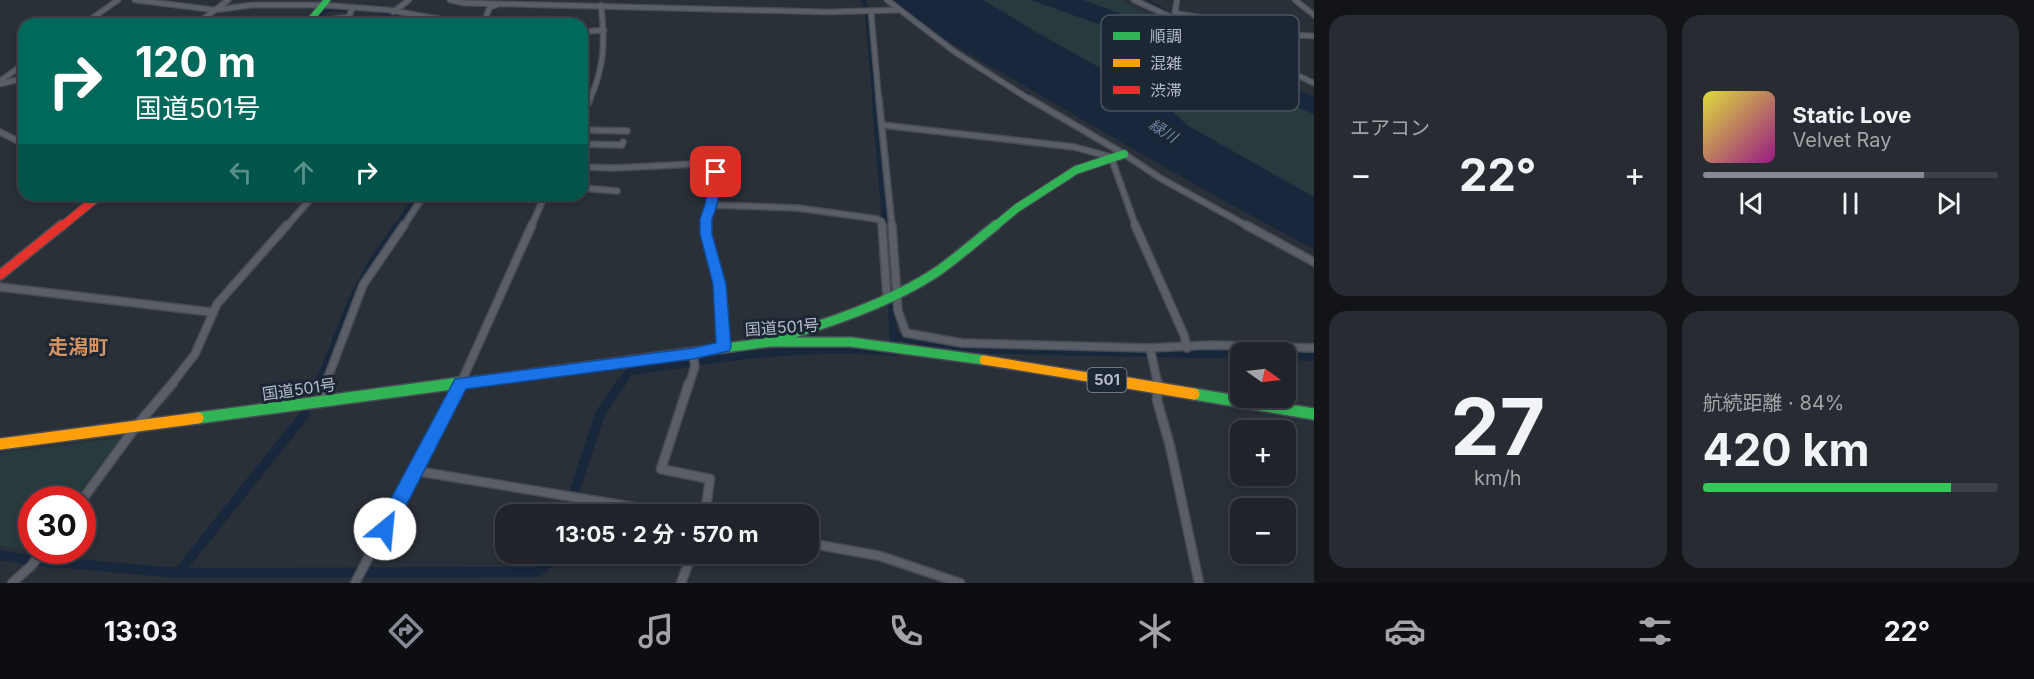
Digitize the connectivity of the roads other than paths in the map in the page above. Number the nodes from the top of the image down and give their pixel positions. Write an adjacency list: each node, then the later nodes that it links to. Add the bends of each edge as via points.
1 (118, 0): 21 (street)
2 (135, 0): 14 (street)
3 (228, 0): 14 (street)
4 (409, 0): 16 (street)
5 (450, 0): 11 (street)
6 (886, 0): 15 (street)
7 (1134, 0): 18 (street)
8 (1177, 0): 19 (street, via 1175,12)
9 (1295, 0): 20 (street)
10 (325, 3): 13 (street); 14 (street); 23 (main road)
11 (516, 3): 12 (street); 26 (street, via 490,6)
12 (601, 4): 17 (street); 27 (street)
13 (351, 9): 16 (street); 24 (street, via 349,17)
14 (218, 10): 22 (street)
15 (897, 10): 17 (street); 45 (street, via 1004,84)
16 (391, 12): 25 (street)
17 (868, 12): 38 (street)
18 (1165, 15)
19 (1183, 15)
20 (1314, 15)
21 (92, 18)
22 (206, 18)
23 (312, 18)
24 (341, 18)
25 (438, 18)
26 (485, 18)
27 (604, 30): 28 (street); 36 (street, via 601,76)
28 (588, 31)
29 (1299, 35): 30 (street)
30 (1314, 36)
31 (18, 68): 34 (street)
32 (1299, 76): 35 (street)
33 (18, 79): 34 (street)
34 (0, 82)
35 (1314, 83)
36 (590, 100): 37 (street)
37 (588, 104)
38 (882, 125): 46 (street, via 1074,147); 58 (street)
39 (588, 130): 40 (street)
40 (627, 131)
41 (1, 133): 42 (street)
42 (18, 141)
43 (623, 142): 44 (street)
44 (588, 144)
45 (1124, 154): 46 (main road); 55 (street, via 1160,178)
46 (1111, 158): 58 (main road, via 1076,170 1055,183 938,271); 63 (street, via 1142,245)
47 (588, 167): 54 (street, via 715,163)
48 (588, 189): 49 (street)
49 (617, 191)
50 (92, 201): 56 (main road)
51 (309, 201): 60 (street)
52 (420, 201): 69 (street, via 363,285)
53 (542, 201): 67 (street)
54 (711, 205): 59 (street, via 798,208 877,219 882,222); 62 (street, via 706,240 720,284)
55 (1314, 262)
56 (0, 275)
57 (0, 287): 60 (street)
58 (897, 293): 59 (main road); 65 (street, via 901,328 906,333 954,343)
59 (887, 297): 61 (main road, via 812,329)
60 (211, 312): 71 (street, via 189,363)
61 (758, 343): 62 (main road, 国道501号 / 501); 68 (main road, 国道501号 / 501, via 853,339)
62 (724, 347): 66 (main road, 国道501号 / 501)
63 (1187, 348): 64 (street); 65 (street)
64 (1314, 348)
65 (1150, 352): 68 (street)
66 (694, 360): 67 (main road, 国道501号 / 501); 76 (street, via 661,469 710,479)
67 (461, 383): 69 (main road, 国道501号 / 501); 73 (street)
68 (1159, 388): 70 (main road, 国道501号 / 501); 84 (street, via 1157,400)
69 (318, 402): 71 (main road, 国道501号 / 501)
70 (1314, 414)
71 (137, 425): 72 (main road, 国道501号 / 501); 74 (street)
72 (0, 444)
73 (416, 471): 75 (street); 80 (street)
74 (92, 486)
75 (617, 504)
76 (706, 504)
77 (819, 545): 83 (street, via 880,556)
78 (34, 564): 81 (street)
79 (688, 564): 82 (street)
80 (357, 580)
81 (12, 583)
82 (681, 583)
83 (960, 583)
84 (1199, 583)

